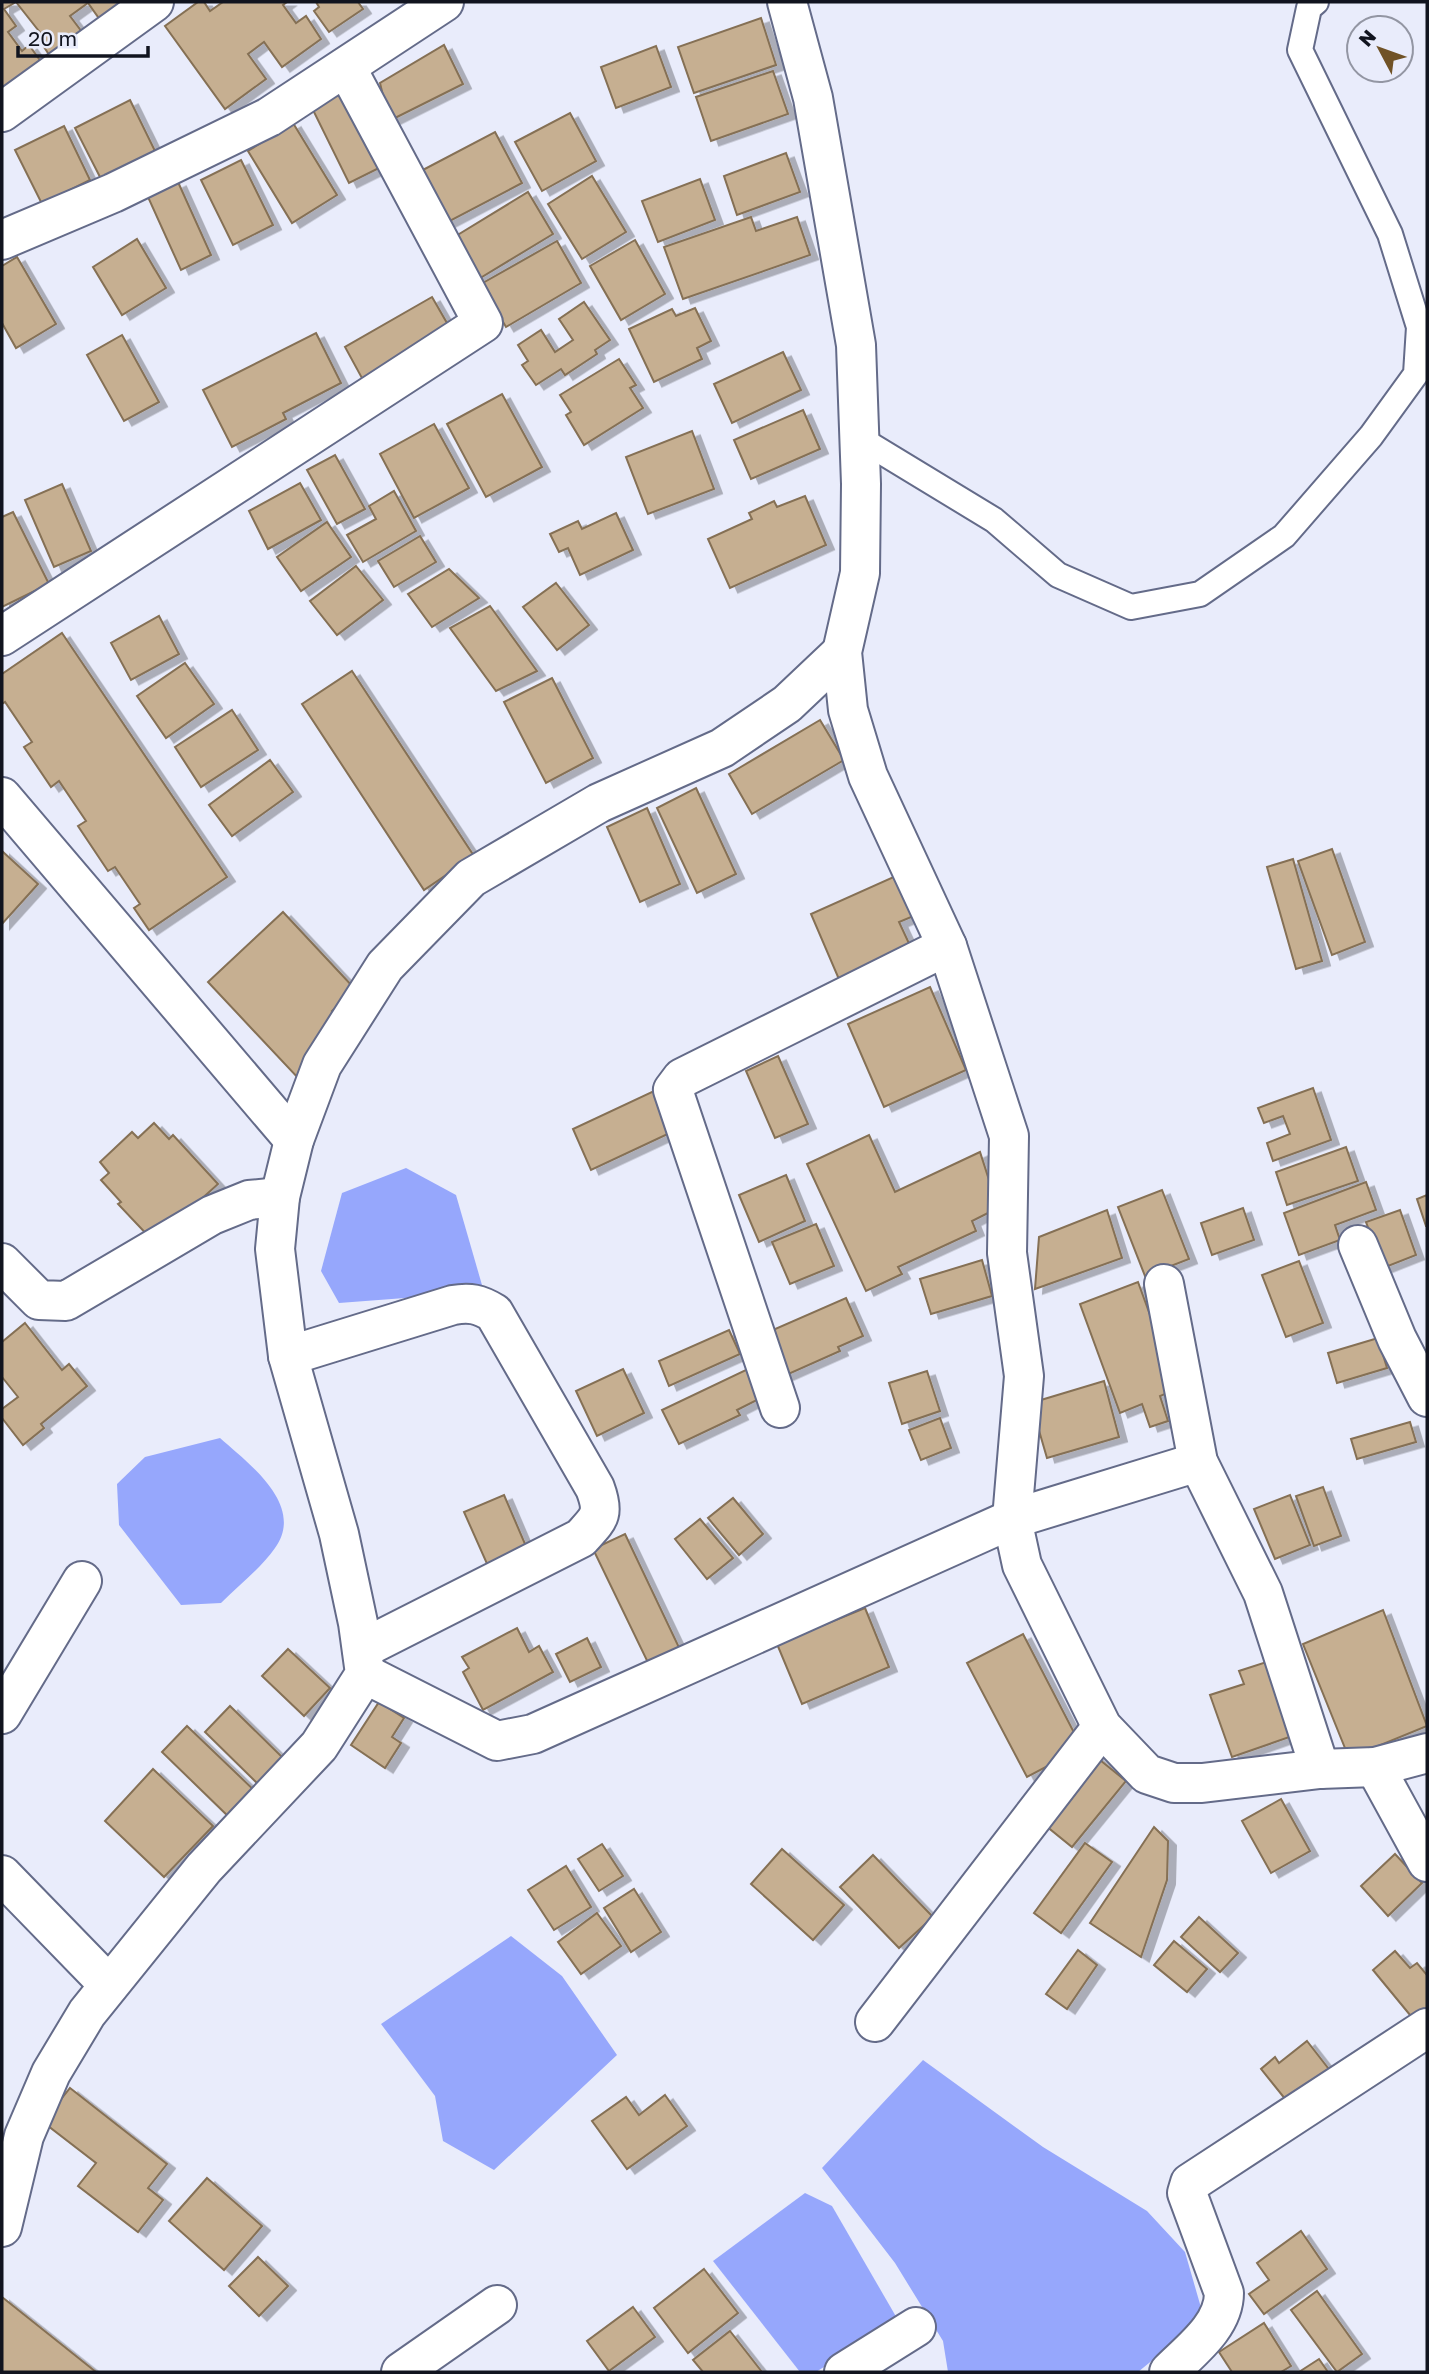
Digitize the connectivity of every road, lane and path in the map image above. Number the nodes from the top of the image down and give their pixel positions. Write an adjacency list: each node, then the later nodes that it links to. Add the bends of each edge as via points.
1 (154, 2): 6 (street)
2 (444, 2): 5 (street)
3 (787, 2): 8 (street, via 813,98 856,345)
4 (1316, 2): 8 (lane, via 1310,8 1300,50 1390,234 1419,327 1416,374 1371,436 1284,536 1200,594 1131,607 1058,575 994,520)
5 (346, 67): 7 (street, via 270,117 113,193); 9 (street, via 482,323)
6 (2, 112)
7 (2, 240)
8 (859, 438): 10 (street, via 860,573)
9 (2, 636)
10 (842, 652): 12 (street, via 848,710 868,776); 13 (street, via 787,704 722,748 599,803 471,878 385,966 322,1065)
11 (2, 797): 13 (street)
12 (947, 946): 20 (street, via 682,1077 673,1090); 22 (street, via 1009,1136 1007,1254 1024,1376)
13 (294, 1140): 14 (street)
14 (281, 1197): 16 (street, via 249,1200 212,1215 66,1300 39,1300); 18 (street, via 275,1249)
15 (1358, 1244): 19 (street, via 1396,1339)
16 (2, 1263)
17 (1164, 1284): 21 (street)
18 (288, 1356): 24 (street, via 339,1534); 24 (street, via 453,1304 480,1305 494,1313 601,1505 596,1522 581,1538)
19 (1427, 1397)
20 (780, 1408)
21 (1198, 1462): 22 (street); 29 (street, via 1263,1593)
22 (1012, 1519): 24 (street, via 513,1740 497,1741); 26 (street, via 1022,1564)
23 (82, 1581): 25 (street)
24 (364, 1662): 32 (street, via 319,1746 204,1868)
25 (2, 1714)
26 (1102, 1727): 29 (street, via 1147,1774 1174,1783); 33 (street)
27 (1427, 1752): 28 (street)
28 (1374, 1767): 29 (street); 30 (street)
29 (1320, 1769)
30 (1427, 1862)
31 (2, 1875): 32 (street)
32 (109, 1985): 35 (street, via 51,2073 24,2136)
33 (875, 2022)
34 (1427, 2028): 40 (street, via 1190,2183 1187,2193 1224,2293 1224,2307)
35 (2, 2227)
36 (497, 2305): 38 (street)
37 (916, 2326): 39 (street)
38 (401, 2372)
39 (844, 2372)
40 (1170, 2372)

